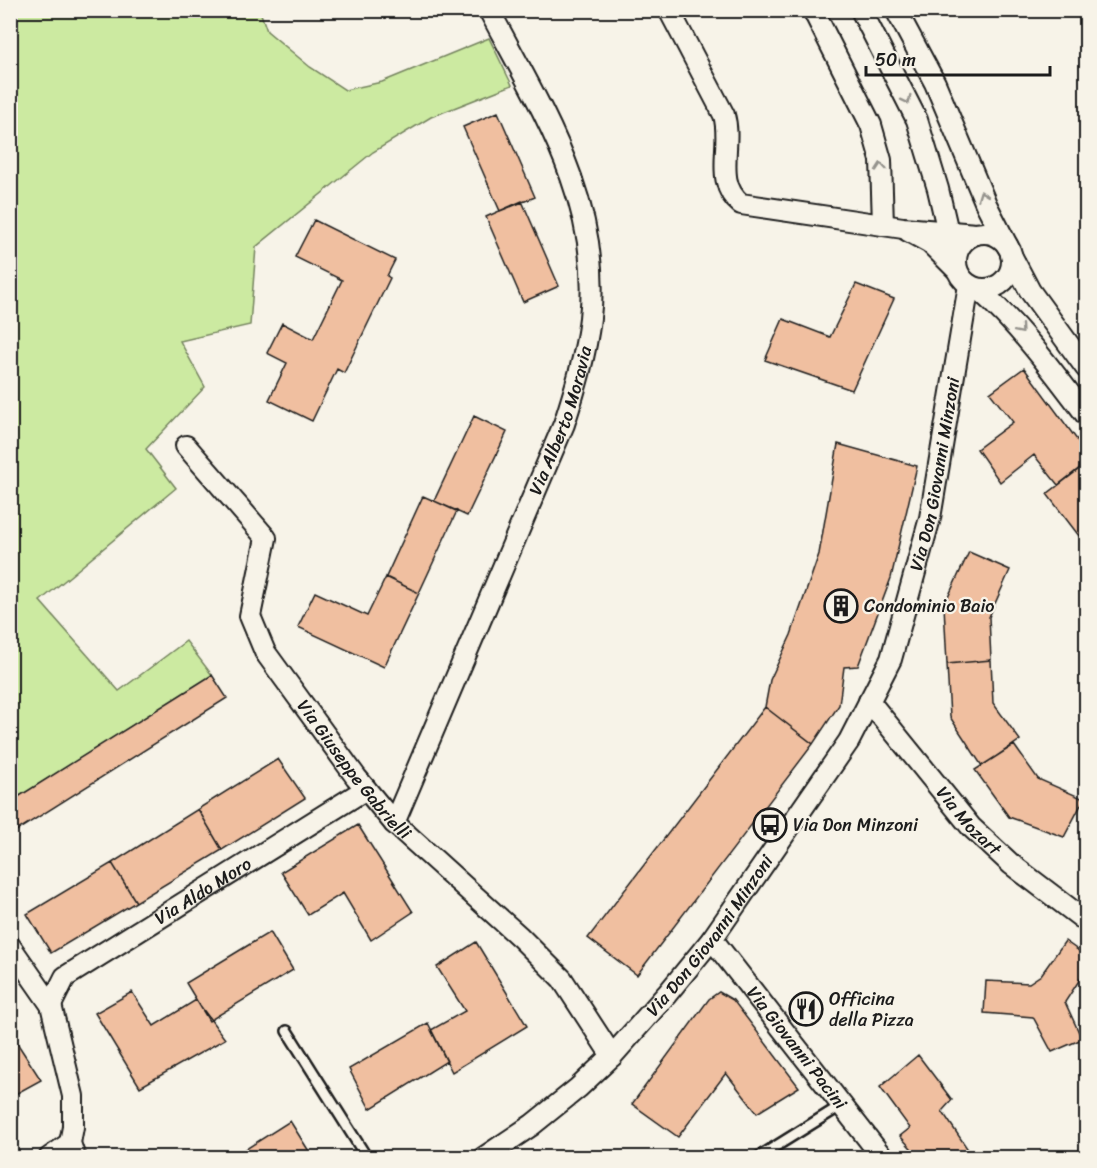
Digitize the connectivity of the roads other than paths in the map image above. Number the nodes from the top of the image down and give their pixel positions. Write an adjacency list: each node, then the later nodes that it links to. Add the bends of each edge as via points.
1 (489, 10): 16 (street, Via Alberto Moravia, via 572,174 590,246 590,318 564,424)
2 (669, 10): 6 (street, via 724,115 728,136 724,171 731,197 741,204)
3 (813, 10): 6 (street, one-way to 3, via 882,160 871,125)
4 (861, 10): 7 (street, one-way to 7, via 916,120)
5 (896, 10): 9 (street, one-way to 5, via 934,83)
6 (893, 226): 7 (street); 10 (street, via 930,243)
7 (947, 231): 8 (street); 10 (street)
8 (976, 234): 9 (street, via 994,235); 10 (street, via 961,245)
9 (1010, 251): 10 (street, via 1012,265 1004,281 996,286); 11 (street, via 1030,291)
10 (965, 277): 12 (street, one-way to 12, via 1031,343); 14 (street, Via Don Giovanni Minzoni, via 930,518 891,659)
11 (1086, 368)
12 (1086, 415)
13 (186, 446): 15 (street, Via Giuseppe Gabrielli, via 266,538 250,616 265,652)
14 (869, 701): 17 (street, Via Mozart, via 971,827 1011,864); 18 (street, Via Don Giovanni Minzoni, via 849,741)
15 (366, 789): 16 (street, Via Giuseppe Gabrielli); 20 (street, Via Aldo Moro, via 65,978)
16 (394, 823): 22 (street, Via Giuseppe Gabrielli, via 562,979)
17 (1086, 921)
18 (712, 939): 22 (street, Via Don Giovanni Minzoni); 23 (street, Via Giovanni Pacini)
19 (10, 946): 20 (street)
20 (51, 1005): 24 (street, via 74,1096)
21 (287, 1031): 28 (lane)
22 (612, 1056): 29 (street, Via Don Giovanni Minzoni, via 532,1125)
23 (842, 1105): 30 (lane); 31 (street, Via Giovanni Pacini)
24 (72, 1150): 27 (street)
25 (10, 1154): 26 (lane)
26 (13, 1158)
27 (49, 1158)
28 (367, 1158)
29 (483, 1158)
30 (757, 1158)
31 (883, 1158)

